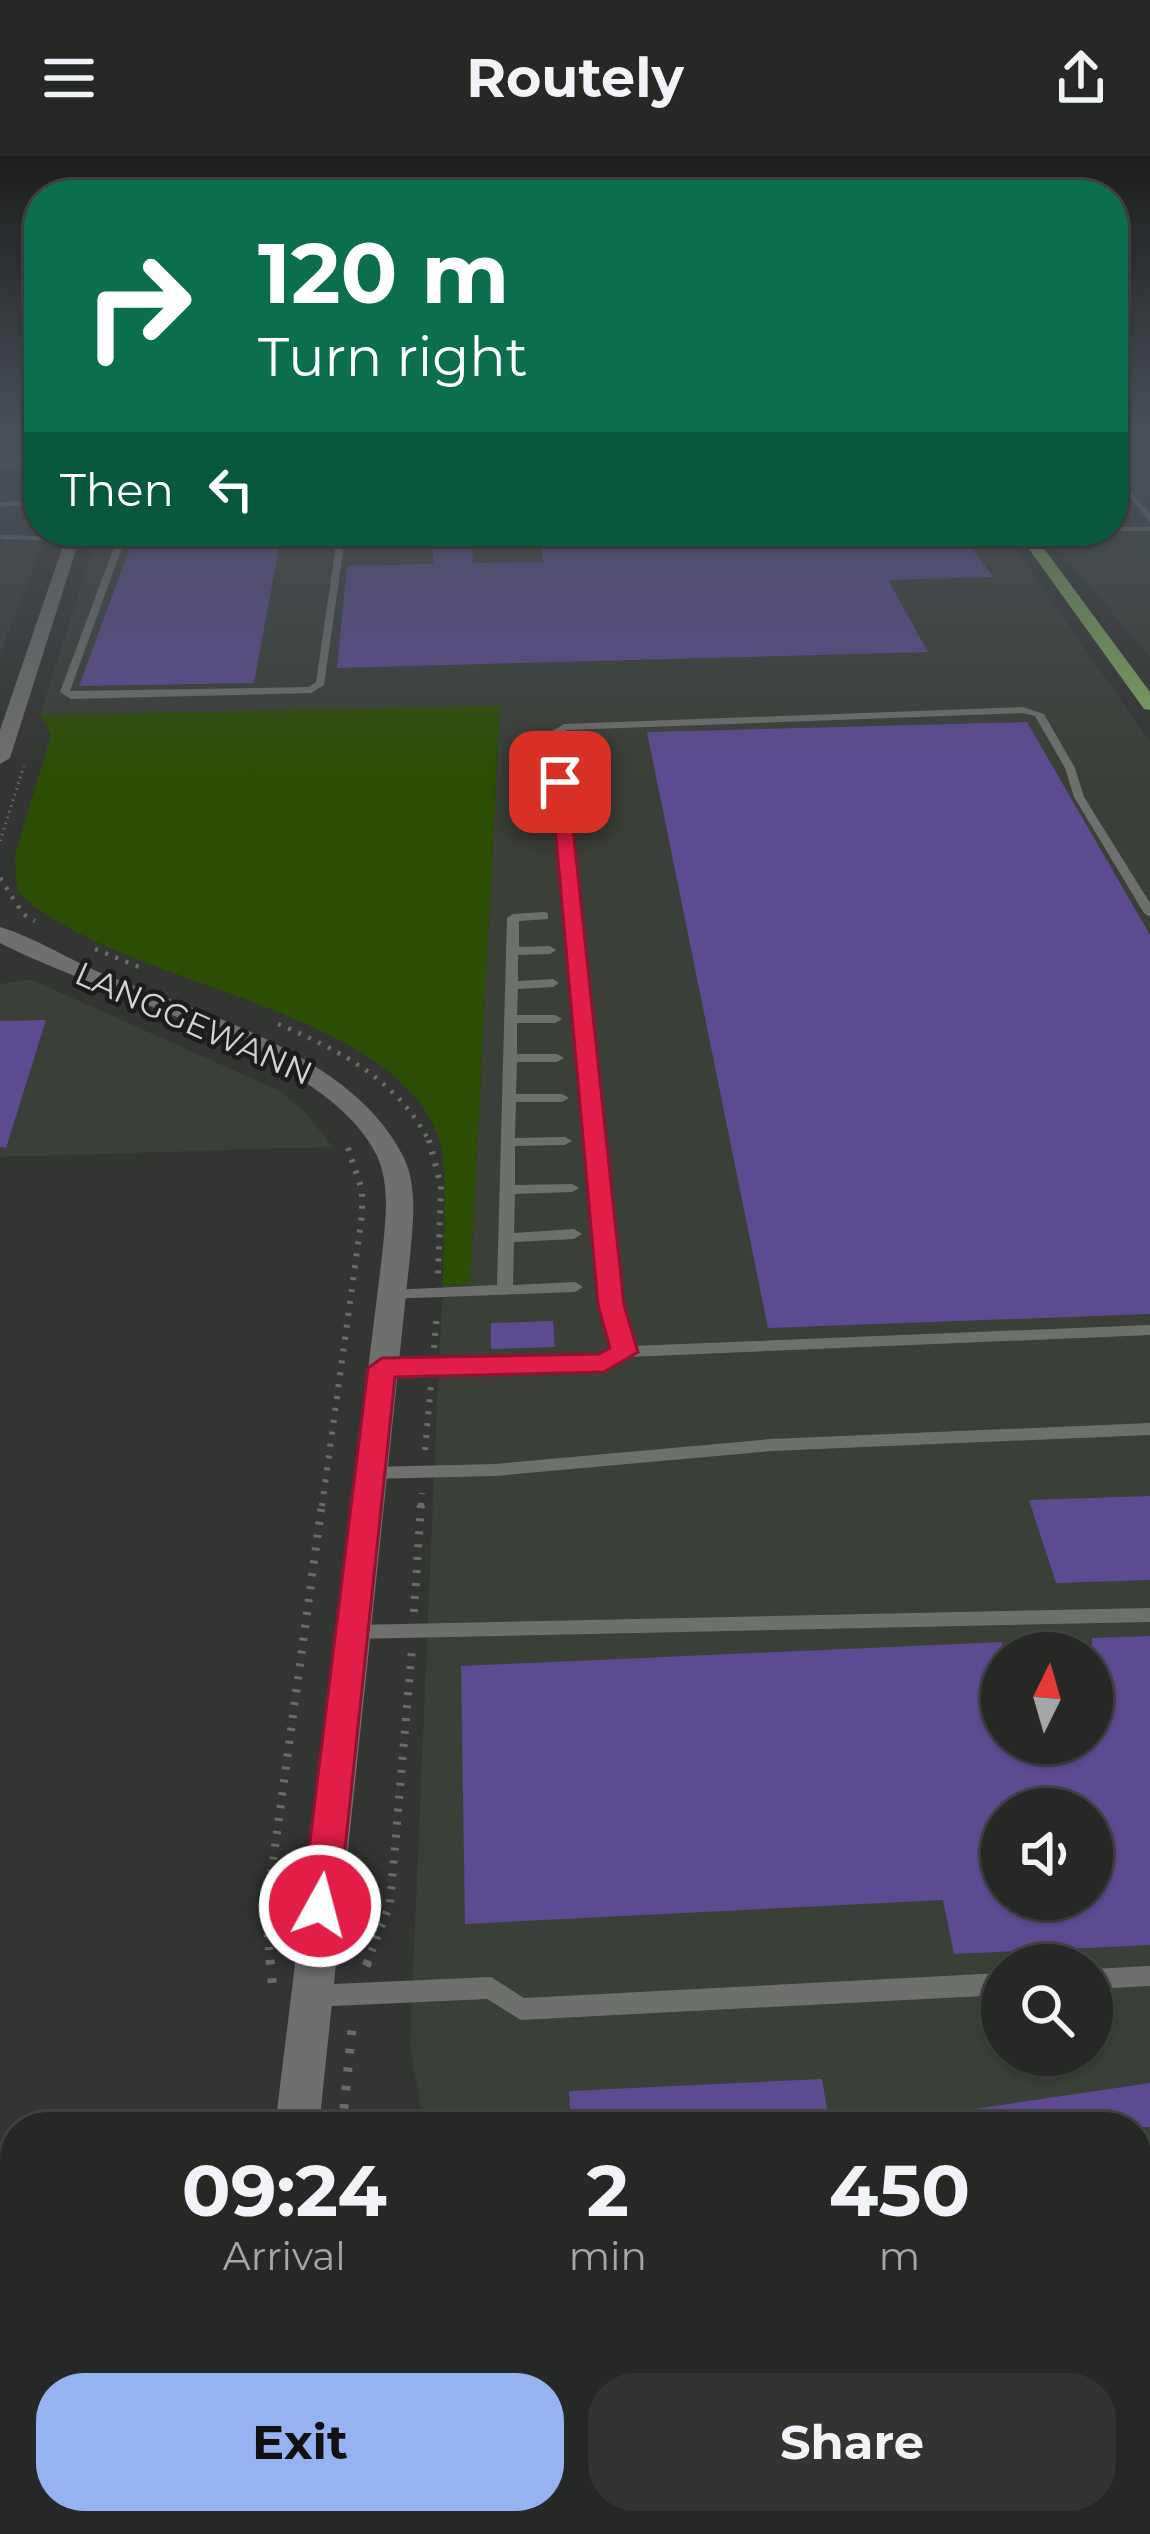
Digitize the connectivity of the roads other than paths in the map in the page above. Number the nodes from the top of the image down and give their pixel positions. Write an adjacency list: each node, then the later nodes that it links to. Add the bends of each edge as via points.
1 (69, 550): 6 (street)
2 (117, 550): 3 (lane, via 65,692 71,696 311,690 321,683)
3 (339, 550)
4 (1037, 550): 5 (main road)
5 (1150, 705)
6 (0, 758)
7 (1150, 913): 30 (lane, via 1039,714 583,724 555,734 611,1305)
8 (544, 916): 11 (lane, via 513,918)
9 (0, 934): 28 (street, LANGGEWANN, via 292,1062 345,1096 380,1136 398,1180)
10 (550, 950): 11 (lane)
11 (512, 951): 13 (lane)
12 (553, 982): 13 (lane)
13 (512, 985): 14 (lane)
14 (511, 1019): 15 (lane); 16 (lane)
15 (555, 1019)
16 (510, 1058): 17 (lane); 18 (lane)
17 (557, 1058)
18 (509, 1098): 19 (lane); 21 (lane)
19 (562, 1098)
20 (565, 1141): 21 (lane)
21 (508, 1142): 23 (lane)
22 (572, 1188): 23 (lane)
23 (507, 1190): 25 (lane)
24 (574, 1234): 25 (lane)
25 (507, 1238): 27 (lane)
26 (575, 1287): 27 (lane)
27 (505, 1290): 28 (lane)
28 (391, 1295): 31 (street, LANGGEWANN)
29 (1150, 1330): 30 (lane)
30 (625, 1352): 31 (lane, via 604,1363)
31 (382, 1368): 33 (street, LANGGEWANN)
32 (1150, 1429): 33 (lane)
33 (370, 1473): 35 (street, LANGGEWANN)
34 (1150, 1615): 35 (lane)
35 (352, 1632): 39 (street, LANGGEWANN)
36 (1150, 1976): 37 (lane)
37 (1113, 1978)
38 (981, 1985): 39 (lane, via 521,2009 491,1988)
39 (310, 1996): 40 (street, LANGGEWANN)
40 (298, 2112)

